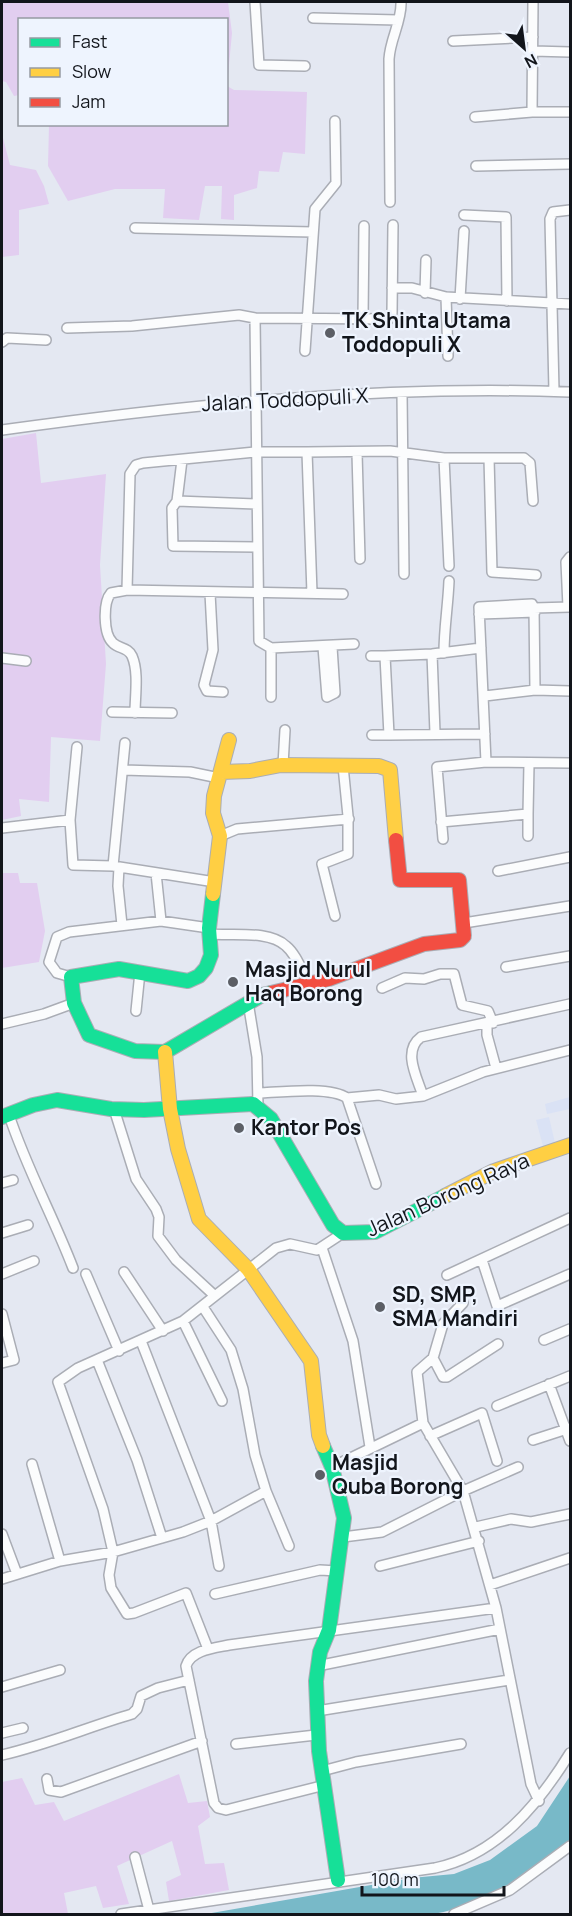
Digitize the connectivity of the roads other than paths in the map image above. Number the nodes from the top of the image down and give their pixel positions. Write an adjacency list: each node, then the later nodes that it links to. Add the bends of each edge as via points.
1 (255, 2): 10 (street, via 259,65)
2 (401, 2): 5 (street)
3 (533, 2): 6 (street)
4 (314, 18): 5 (street)
5 (398, 20): 17 (street, via 389,59)
6 (533, 38): 7 (street); 8 (street)
7 (453, 41)
8 (532, 51): 9 (street); 11 (street)
9 (570, 52)
10 (305, 66)
11 (532, 112): 12 (street); 13 (street)
12 (570, 112)
13 (475, 117)
14 (335, 121): 24 (street, via 336,183 315,209)
15 (570, 164): 16 (street)
16 (476, 166)
17 (390, 202)
18 (570, 210): 31 (street, via 551,214)
19 (464, 214): 30 (street, via 506,217)
20 (393, 225): 26 (street)
21 (364, 226): 35 (street)
22 (135, 228): 24 (street)
23 (465, 231): 29 (street)
24 (313, 232): 33 (street)
25 (426, 260): 27 (street)
26 (392, 288): 27 (street); 35 (street, via 391,317)
27 (425, 293): 28 (street)
28 (446, 297): 29 (street); 40 (street)
29 (460, 299): 30 (street)
30 (507, 302): 31 (street)
31 (552, 304): 32 (street); 41 (street)
32 (570, 304)
33 (308, 316): 34 (street); 35 (street); 39 (street)
34 (255, 318): 36 (street, via 239,315); 44 (street)
35 (363, 318)
36 (67, 328)
37 (46, 340): 38 (street, via 7,338)
38 (2, 342)
39 (305, 351)
40 (448, 356)
41 (554, 391): 42 (street, Jalan Toddopuli X); 43 (street, Jalan Toddopuli X)
42 (570, 392)
43 (402, 393): 44 (street, Jalan Toddopuli X); 49 (street)
44 (256, 401): 45 (street, Jalan Toddopuli X); 46 (street)
45 (2, 427)
46 (255, 452): 47 (street); 52 (street); 55 (street)
47 (307, 452): 48 (street); 65 (street)
48 (357, 453): 49 (street); 58 (street)
49 (401, 454): 50 (street); 60 (street)
50 (444, 458): 51 (street); 59 (street)
51 (489, 458): 54 (street, via 527,459); 61 (street, via 492,572)
52 (182, 460): 53 (street); 63 (street, via 143,463 130,474)
53 (177, 501): 55 (street); 56 (street, via 172,508 173,546)
54 (533, 501)
55 (256, 504): 56 (street)
56 (256, 546): 66 (street)
57 (570, 557): 68 (street, via 566,562)
58 (360, 559)
59 (449, 566)
60 (404, 574)
61 (536, 575)
62 (449, 581): 73 (street)
63 (127, 590): 64 (street); 85 (street, via 111,593 106,602 108,636 113,643 129,650 133,658)
64 (210, 593): 66 (street); 81 (street, via 213,650 204,685 212,693)
65 (312, 593): 66 (street); 67 (street)
66 (257, 594): 71 (street, via 259,641)
67 (343, 594)
68 (569, 607): 69 (street)
69 (535, 610): 72 (street, via 532,603 483,604 479,607); 79 (street)
70 (354, 644): 71 (street)
71 (272, 648): 83 (street)
72 (480, 648): 73 (street); 82 (street)
73 (444, 653): 74 (street)
74 (432, 654): 76 (street); 88 (street)
75 (371, 656): 76 (street)
76 (385, 656): 91 (street)
77 (2, 658): 78 (street)
78 (26, 661)
79 (535, 690): 80 (street); 82 (street)
80 (570, 691)
81 (223, 692)
82 (485, 696): 89 (street)
83 (271, 697)
84 (112, 712): 85 (street)
85 (135, 713): 86 (street)
86 (172, 713)
87 (285, 730): 98 (street)
88 (435, 733): 89 (street); 91 (street)
89 (485, 734): 95 (street)
90 (372, 735): 91 (street)
91 (389, 735)
92 (229, 740): 101 (street)
93 (125, 742): 100 (street)
94 (77, 747): 104 (street)
95 (486, 762): 97 (street); 105 (street, via 437,767)
96 (570, 763): 97 (street)
97 (529, 764): 102 (street)
98 (283, 765): 99 (street); 101 (street)
99 (343, 766): 103 (street); 118 (street, via 379,766 390,770 400,880 459,880)
100 (123, 770): 101 (street); 111 (street)
101 (220, 775): 107 (street, via 213,813)
102 (528, 814): 105 (street); 108 (street)
103 (349, 819): 107 (street, via 237,829); 116 (street, via 348,854 322,864)
104 (70, 820): 106 (street); 111 (street, via 73,865)
105 (441, 822): 109 (street)
106 (2, 828)
107 (220, 836): 114 (street)
108 (528, 836)
109 (443, 839)
110 (570, 857): 112 (street)
111 (116, 867): 113 (street); 119 (street)
112 (498, 871)
113 (156, 873): 114 (street); 117 (street)
114 (214, 882): 120 (street)
115 (570, 906): 118 (street)
116 (335, 916)
117 (161, 921): 119 (street); 120 (street)
118 (464, 923): 125 (street, via 465,932 460,940 424,944)
119 (122, 925): 124 (street, via 57,937 50,962 57,973)
120 (210, 931): 123 (street, via 210,962 192,980); 125 (street, via 280,942 293,954)
121 (570, 956): 122 (street)
122 (506, 968)
123 (140, 972): 124 (street, via 103,969); 130 (street)
124 (71, 977): 128 (street)
125 (309, 984): 127 (street)
126 (382, 988): 131 (street, via 405,978 454,974 462,1005 488,1011)
127 (248, 1002): 134 (street); 138 (street)
128 (74, 1003): 132 (street); 134 (street, via 89,1035 127,1050)
129 (570, 1004): 131 (street)
130 (136, 1011)
131 (490, 1023): 135 (street, via 487,1035); 136 (street, via 452,1029 415,1042 410,1054)
132 (2, 1024)
133 (570, 1050): 135 (street)
134 (165, 1052): 140 (street)
135 (496, 1068): 136 (street)
136 (423, 1096): 137 (street)
137 (347, 1098): 138 (street, via 340,1093); 145 (street)
138 (259, 1099): 140 (street); 149 (street, Jalan Borong Raya, via 330,1220)
139 (114, 1109): 140 (street); 141 (street, via 57,1100); 160 (street, via 130,1163 159,1217 158,1236 176,1260)
140 (170, 1109): 154 (street, via 199,1219)
141 (5, 1116): 153 (street)
142 (570, 1145): 149 (street, Jalan Borong Raya, via 494,1171 375,1232)
143 (13, 1180): 144 (street)
144 (2, 1183)
145 (376, 1184)
146 (570, 1218): 151 (street)
147 (28, 1225): 148 (street)
148 (2, 1233)
149 (343, 1233): 150 (street)
150 (322, 1248): 154 (street, via 313,1251 284,1244); 183 (street, via 353,1341)
151 (482, 1260): 158 (street, via 497,1306); 159 (street)
152 (34, 1261): 156 (street)
153 (73, 1268)
154 (248, 1269): 160 (street); 186 (street, via 311,1361 319,1435)
155 (124, 1272): 166 (street)
156 (2, 1274)
157 (86, 1274): 170 (street)
158 (570, 1274)
159 (447, 1275)
160 (215, 1296): 162 (street)
161 (463, 1303): 171 (street, via 443,1324)
162 (203, 1306): 164 (street); 188 (street, via 231,1350)
163 (2, 1314): 173 (street, via 14,1360)
164 (183, 1321): 166 (street); 176 (street)
165 (570, 1329): 167 (street)
166 (163, 1331): 168 (street)
167 (544, 1340)
168 (141, 1341): 170 (street); 191 (street)
169 (498, 1344): 171 (street, via 447,1377 443,1377)
170 (119, 1350): 172 (street)
171 (433, 1358): 178 (street, via 417,1372)
172 (97, 1360): 195 (street, via 137,1460); 198 (street, via 58,1382 103,1509)
173 (2, 1363)
174 (570, 1376): 175 (street)
175 (549, 1384): 177 (street); 179 (street)
176 (222, 1401)
177 (497, 1406)
178 (423, 1423): 180 (street); 183 (street)
179 (568, 1428): 181 (street); 182 (street)
180 (430, 1436): 184 (street, via 482,1413); 189 (street)
181 (533, 1440)
182 (570, 1441)
183 (370, 1447): 186 (street)
184 (497, 1461)
185 (32, 1464): 200 (street)
186 (332, 1467): 194 (street, via 343,1511)
187 (518, 1467): 189 (street)
188 (266, 1491): 191 (street); 197 (street)
189 (463, 1491): 192 (street); 194 (street, via 382,1532)
190 (570, 1514): 192 (street)
191 (211, 1521): 195 (street); 201 (street)
192 (476, 1527): 196 (street)
193 (2, 1534): 204 (street)
194 (343, 1537): 203 (street)
195 (162, 1538): 198 (street)
196 (479, 1541): 202 (street); 206 (street)
197 (289, 1546)
198 (113, 1552): 200 (street); 211 (street, via 111,1588 127,1614 186,1593)
199 (570, 1558): 206 (street)
200 (60, 1561): 204 (street)
201 (219, 1566)
202 (380, 1566)
203 (337, 1571): 207 (street, via 320,1570); 210 (street)
204 (17, 1574): 205 (street)
205 (2, 1579)
206 (490, 1585): 208 (street)
207 (215, 1594)
208 (496, 1608): 209 (street); 210 (street)
209 (500, 1629): 212 (street); 215 (street)
210 (329, 1630): 211 (street); 212 (street, via 321,1643)
211 (208, 1649): 214 (street, via 188,1661)
212 (317, 1666): 217 (street)
213 (60, 1670): 216 (street)
214 (189, 1680): 221 (street); 225 (street, via 141,1696 132,1714)
215 (508, 1680): 217 (street); 228 (street, via 531,1784)
216 (2, 1687)
217 (317, 1711): 220 (street)
218 (23, 1728): 219 (street)
219 (2, 1733)
220 (316, 1735): 222 (street); 226 (street)
221 (202, 1741): 226 (street, via 218,1808 226,1810); 227 (street, via 61,1792 49,1790)
222 (236, 1744)
223 (461, 1744): 226 (street, via 356,1762)
224 (570, 1753): 228 (street)
225 (2, 1755)
226 (324, 1778): 231 (street)
227 (47, 1779)
228 (539, 1801): 231 (street, via 492,1844 458,1862)
229 (570, 1846): 234 (street, via 510,1890)
230 (135, 1857): 232 (street)
231 (338, 1880): 232 (street)
232 (150, 1910): 233 (street)
233 (121, 1914)
234 (454, 1914)

